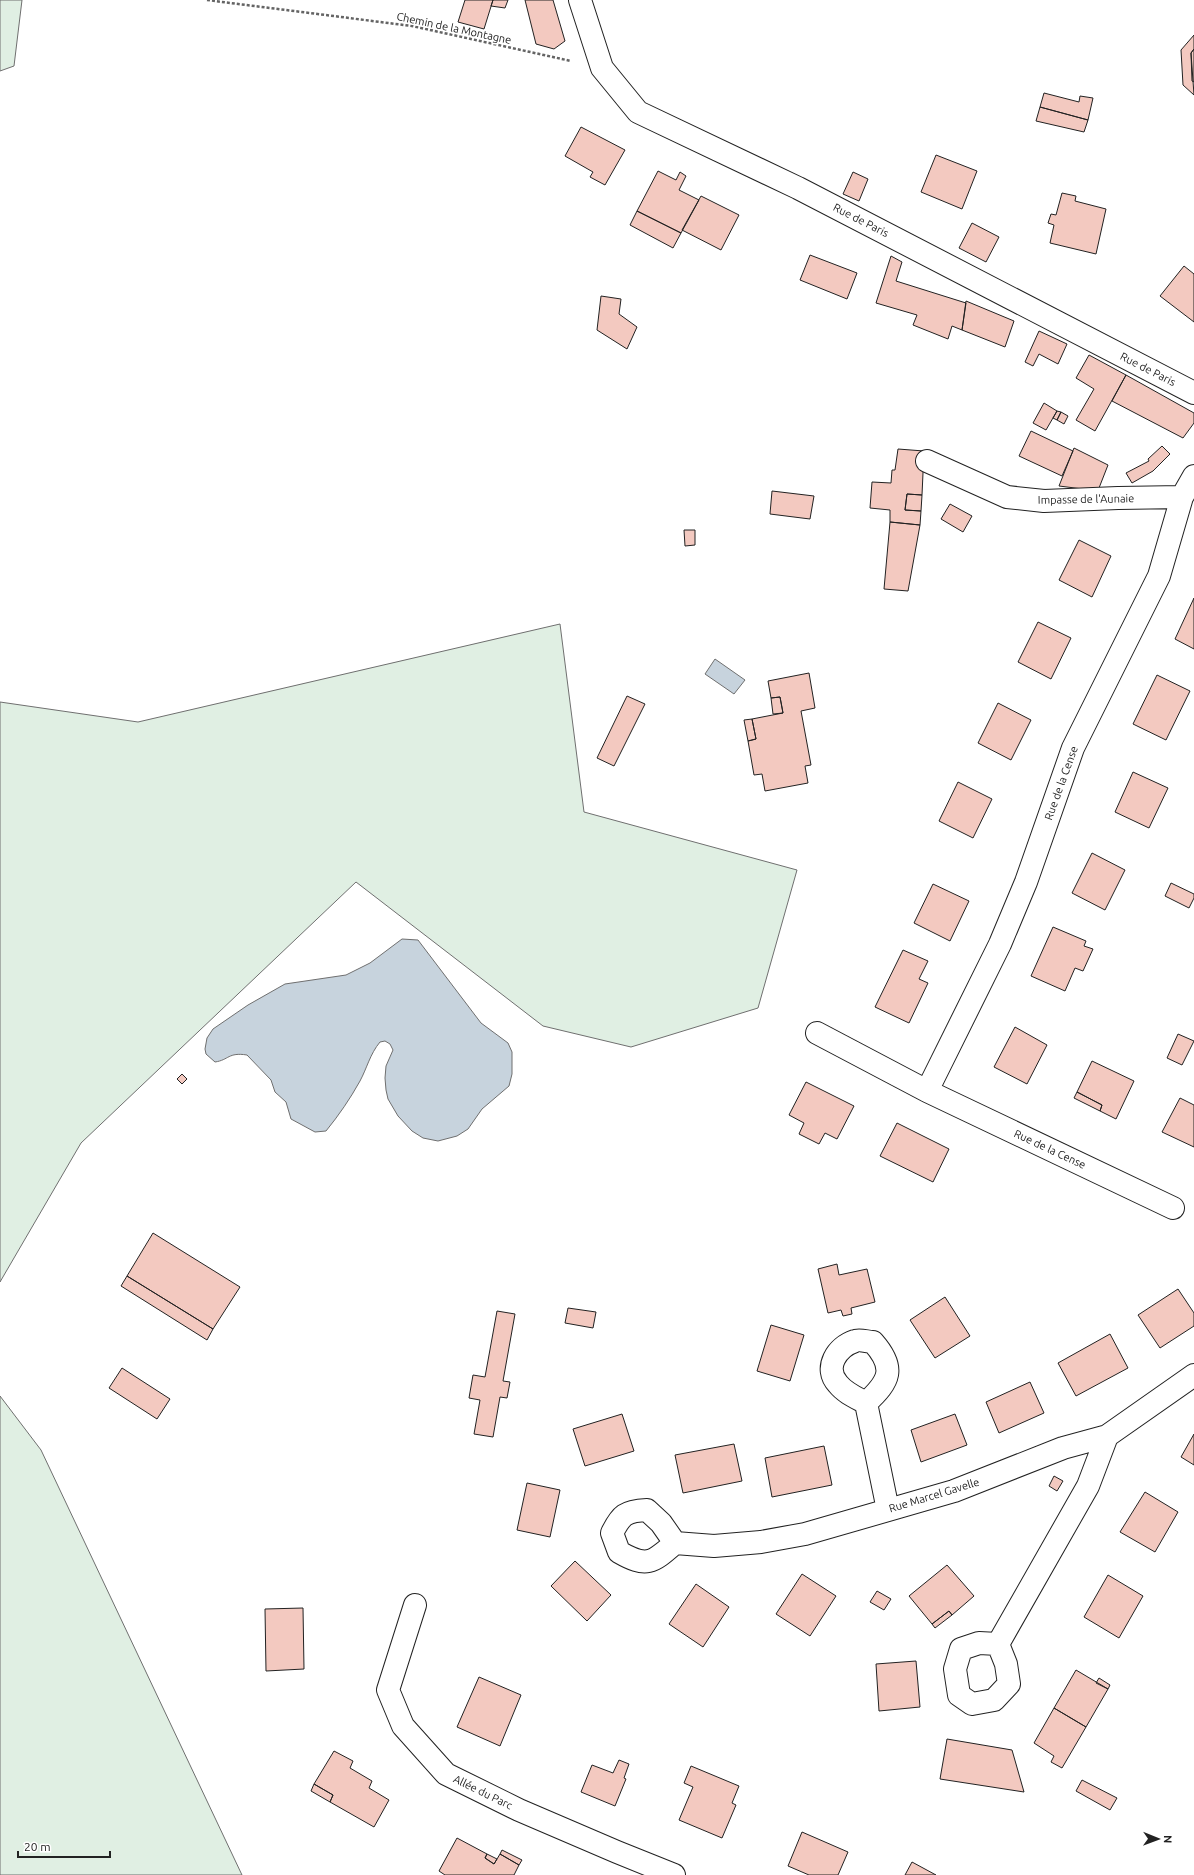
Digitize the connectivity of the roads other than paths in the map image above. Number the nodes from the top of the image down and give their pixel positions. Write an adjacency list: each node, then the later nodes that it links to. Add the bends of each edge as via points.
1 (580, 0): 2 (street, Rue de Paris, via 602,68 638,112 798,188)
2 (1194, 393)
3 (927, 460): 5 (street, Impasse de l'Aunaie, via 1006,497 1044,502)
4 (1194, 476): 5 (street, Rue de la Cense)
5 (1182, 497): 7 (street, Rue de la Cense, via 1159,576 1073,748 1026,882 1000,944)
6 (817, 1033): 7 (street, Rue de la Cense)
7 (927, 1091): 8 (street, Rue de la Cense)
8 (1173, 1208)
9 (1194, 1375): 11 (street, Rue Marcel Gavelle)
10 (866, 1403): 12 (street)
11 (1107, 1436): 12 (street, Rue Marcel Gavelle, via 1063,1448 954,1491); 15 (street, via 1088,1486)
12 (888, 1510): 13 (street, Rue Marcel Gavelle, via 805,1534 761,1542 714,1546)
13 (675, 1543)
14 (415, 1606): 16 (street, Allée du Parc, via 388,1690 403,1726 446,1774 519,1810)
15 (998, 1644)
16 (674, 1875)

